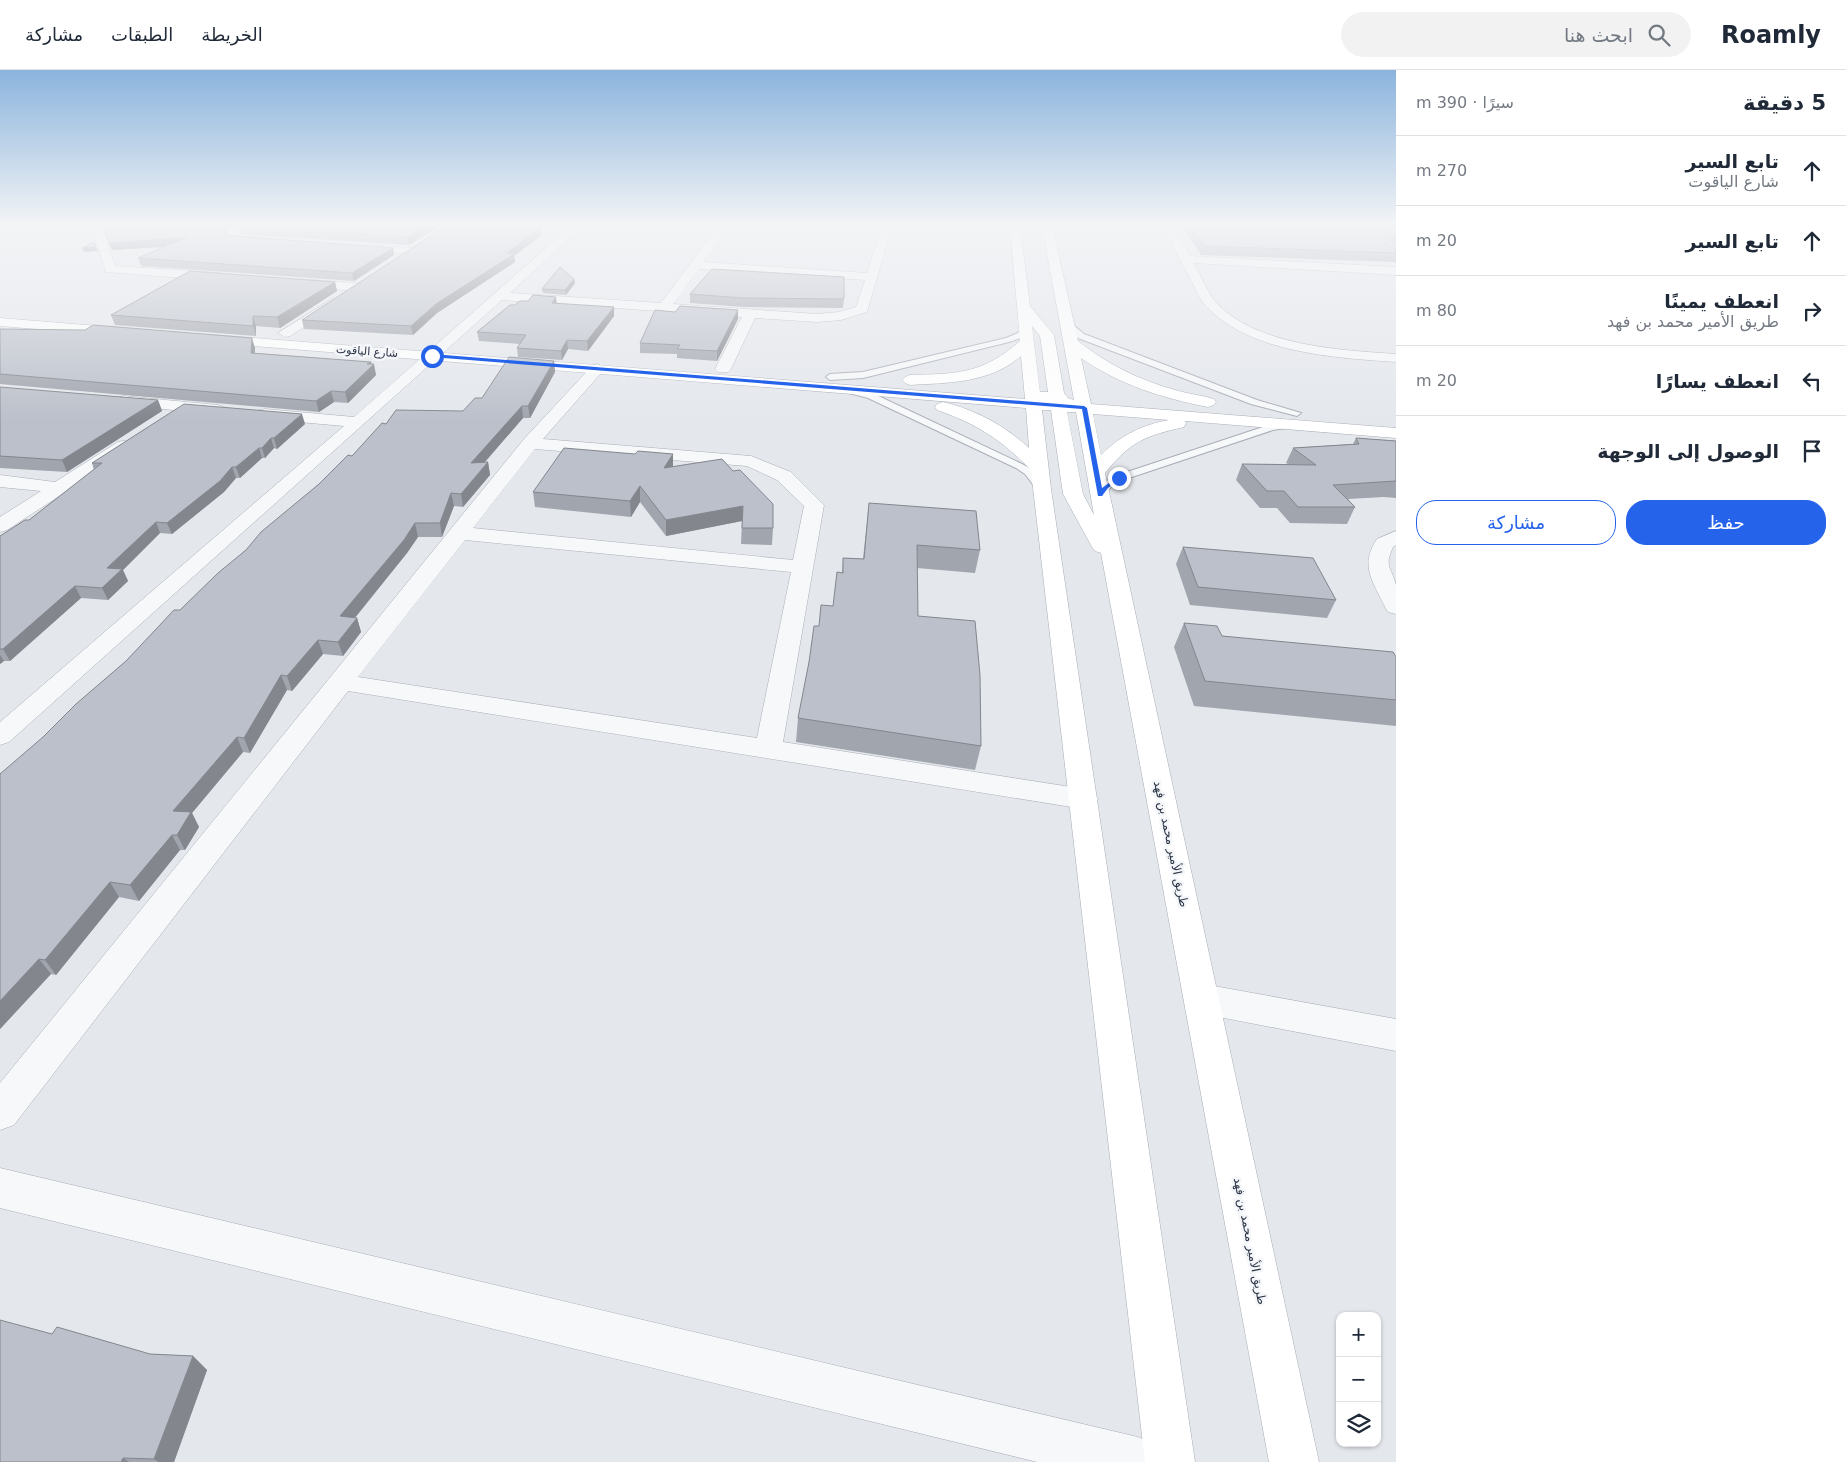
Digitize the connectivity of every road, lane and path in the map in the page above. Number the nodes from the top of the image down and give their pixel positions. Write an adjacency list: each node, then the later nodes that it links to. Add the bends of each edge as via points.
1 (351, 291): 15 (street)
2 (504, 291): 8 (street)
3 (676, 291): 10 (street)
4 (867, 291): 12 (street, via 862,308 841,316 817,318)
5 (1021, 291): 9 (street, طريق الأمير محمد بن فهد)
6 (1061, 291): 14 (street, طريق الأمير محمد بن فهد)
7 (1203, 291): 19 (street, via 1219,313 1246,329 1316,349)
8 (498, 296): 10 (street); 18 (street)
9 (1022, 304): 16 (street, طريق الأمير محمد بن فهد); 25 (street, via 1047,335)
10 (663, 309): 12 (street)
11 (0, 312): 13 (street, via 135,327)
12 (750, 314): 21 (street)
13 (0, 323)
14 (1069, 326): 17 (street, طريق الأمير محمد بن فهد); 30 (lane, via 1081,336)
15 (285, 333): 18 (street, شارع الياقوت); 18 (street, شارع الياقوت, via 205,333)
16 (1026, 336): 22 (lane); 23 (street, via 1004,362 975,373); 25 (street, طريق الأمير محمد بن فهد)
17 (1072, 344): 25 (street, طريق الأمير محمد بن فهد); 29 (street, via 1094,362 1144,386)
18 (438, 350): 20 (street, شارع الياقوت); 21 (street, شارع الياقوت); 32 (street)
19 (1396, 358)
20 (597, 369): 22 (street, شارع الياقوت); 36 (street)
21 (723, 369): 22 (street, شارع الياقوت)
22 (835, 383): 23 (street, شارع الياقوت); 37 (lane, via 871,396)
23 (879, 386): 25 (street, شارع الياقوت); 37 (street, via 976,418 1004,434)
24 (106, 400): 26 (street)
25 (1057, 400): 29 (street, شارع الياقوت); 37 (street, طريق الأمير محمد بن فهد); 39 (street, طريق الأمير محمد بن فهد); 45 (street, via 1072,494)
26 (184, 407): 27 (street); 33 (street)
27 (232, 411)
28 (251, 413): 32 (street)
29 (1239, 414): 30 (street); 39 (street, via 1181,422 1133,436 1114,451)
30 (1301, 419): 31 (street); 34 (street); 39 (lane, via 1119,478 1106,486)
31 (1396, 420)
32 (358, 422): 48 (street)
33 (159, 423)
34 (1396, 433)
35 (142, 434): 40 (street)
36 (530, 443): 42 (street); 44 (street, via 751,461 784,476 814,506)
37 (1041, 479): 50 (street, طريق الأمير محمد بن فهد)
38 (0, 481): 40 (street)
39 (1098, 484): 45 (street, طريق الأمير محمد بن فهد)
40 (59, 488): 41 (street)
41 (0, 526)
42 (459, 533): 44 (street); 47 (street)
43 (1396, 537): 46 (street, via 1384,543 1377,559 1380,575)
44 (802, 567): 49 (street)
45 (1116, 574): 51 (street, طريق الأمير محمد بن فهد)
46 (1396, 607)
47 (341, 682): 49 (street); 53 (street)
48 (0, 736)
49 (768, 749): 50 (street)
50 (1084, 799): 56 (street, طريق الأمير محمد بن فهد)
51 (1203, 999): 52 (street); 57 (street, طريق الأمير محمد بن فهد)
52 (1396, 1035)
53 (0, 1112)
54 (0, 1188): 55 (street)
55 (1138, 1462)
56 (1170, 1462)
57 (1294, 1462)

